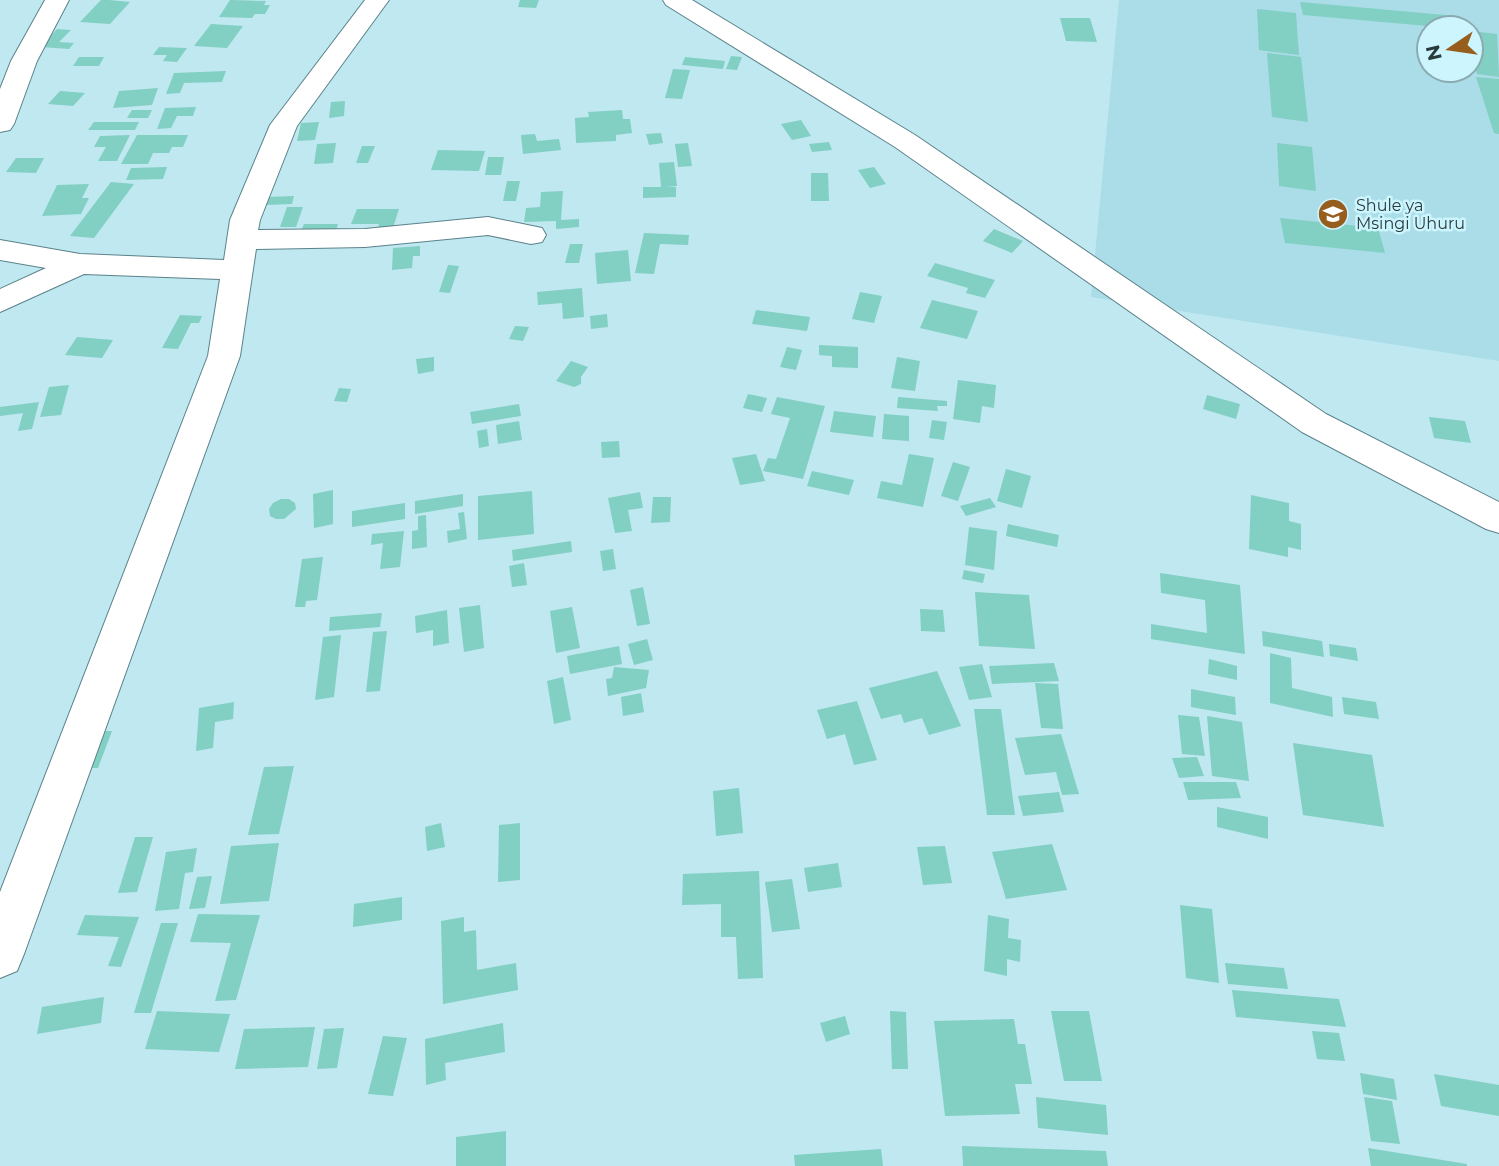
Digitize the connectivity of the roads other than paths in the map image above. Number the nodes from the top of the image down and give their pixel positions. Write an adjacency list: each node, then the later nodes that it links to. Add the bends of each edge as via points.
1 (57, 0): 4 (street, via 24,61)
2 (377, 0): 7 (street, via 284,125 245,220)
3 (675, 0): 10 (street, via 905,141 1314,423)
4 (0, 124)
5 (531, 235): 7 (street, via 488,226)
6 (0, 250): 8 (street)
7 (240, 255): 8 (street); 11 (street, via 224,356)
8 (80, 264): 9 (street)
9 (0, 302)
10 (1499, 519)
11 (0, 954)

